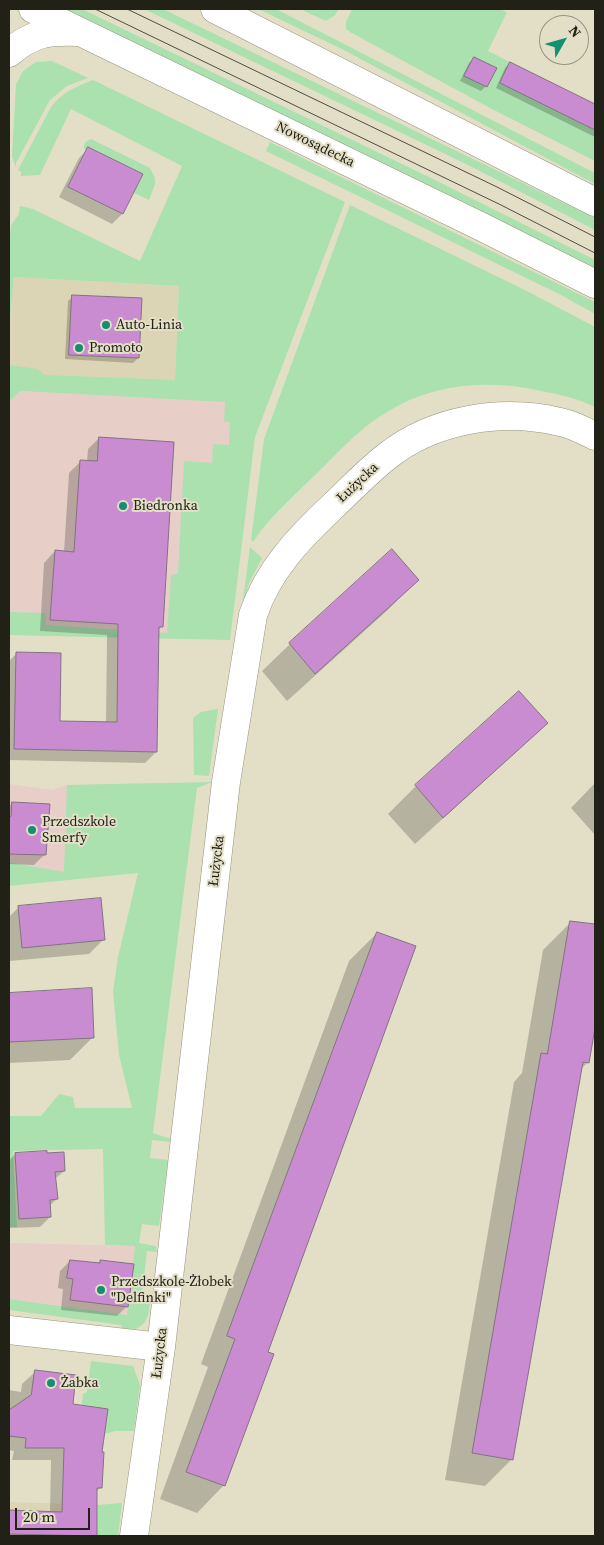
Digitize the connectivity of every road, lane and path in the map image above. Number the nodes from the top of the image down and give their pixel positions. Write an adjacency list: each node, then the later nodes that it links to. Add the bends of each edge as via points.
1 (33, 9): 3 (street, Nowosądecka)
2 (215, 9): 5 (street)
3 (82, 32): 4 (street, via 41,34 29,38); 6 (street, Nowosądecka)
4 (9, 53)
5 (595, 202)
6 (595, 284)
7 (595, 436): 9 (street, Łużycka, via 561,422 528,416 480,418 442,427 412,440 386,456 284,555 259,596 253,615 226,782)
8 (9, 1330): 9 (street)
9 (162, 1348): 10 (street, Łużycka)
10 (134, 1536)

